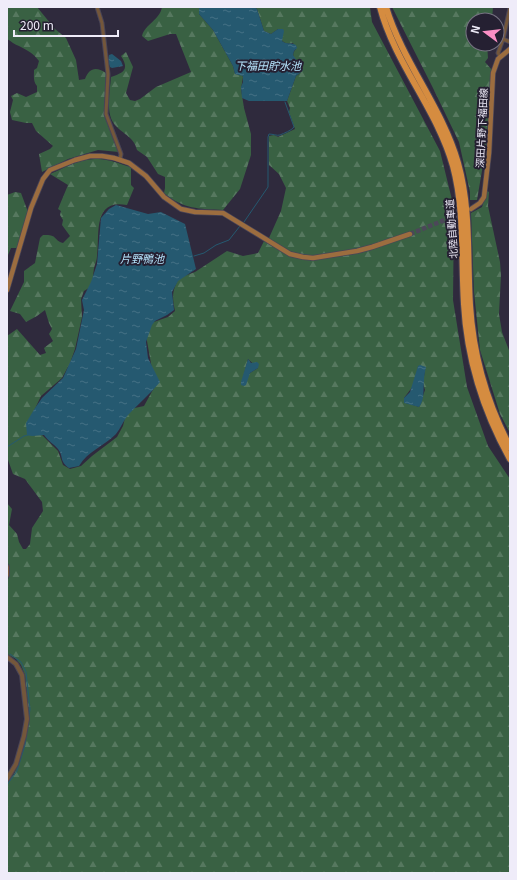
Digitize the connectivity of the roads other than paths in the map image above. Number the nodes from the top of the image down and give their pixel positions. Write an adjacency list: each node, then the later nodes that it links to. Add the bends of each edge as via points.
1 (97, 7): 9 (street, via 102,23 108,74 106,114)
2 (380, 7): 14 (highway, 北陸自動車道, via 397,52 440,131 453,166 461,209 464,305 469,343 484,403)
3 (386, 7): 13 (highway, 北陸自動車道, via 402,48 446,129 458,163 466,202 470,306 475,343 490,400)
4 (510, 8): 5 (street)
5 (505, 30)
6 (510, 49): 8 (main road)
7 (498, 52): 8 (street)
8 (500, 56): 10 (main road, 深田片野下福田線, via 495,67 492,88 484,197)
9 (120, 159): 11 (main road, via 140,170 160,193 181,209 223,213 295,256 313,258 351,252); 12 (main road, via 90,156 55,168 46,174 31,208)
10 (471, 209)
11 (410, 234)
12 (7, 290)
13 (510, 447)
14 (510, 460)
15 (7, 567): 16 (street)
16 (7, 575)
17 (7, 657): 18 (street, via 16,664 22,675 27,719 16,764)
18 (7, 778)

